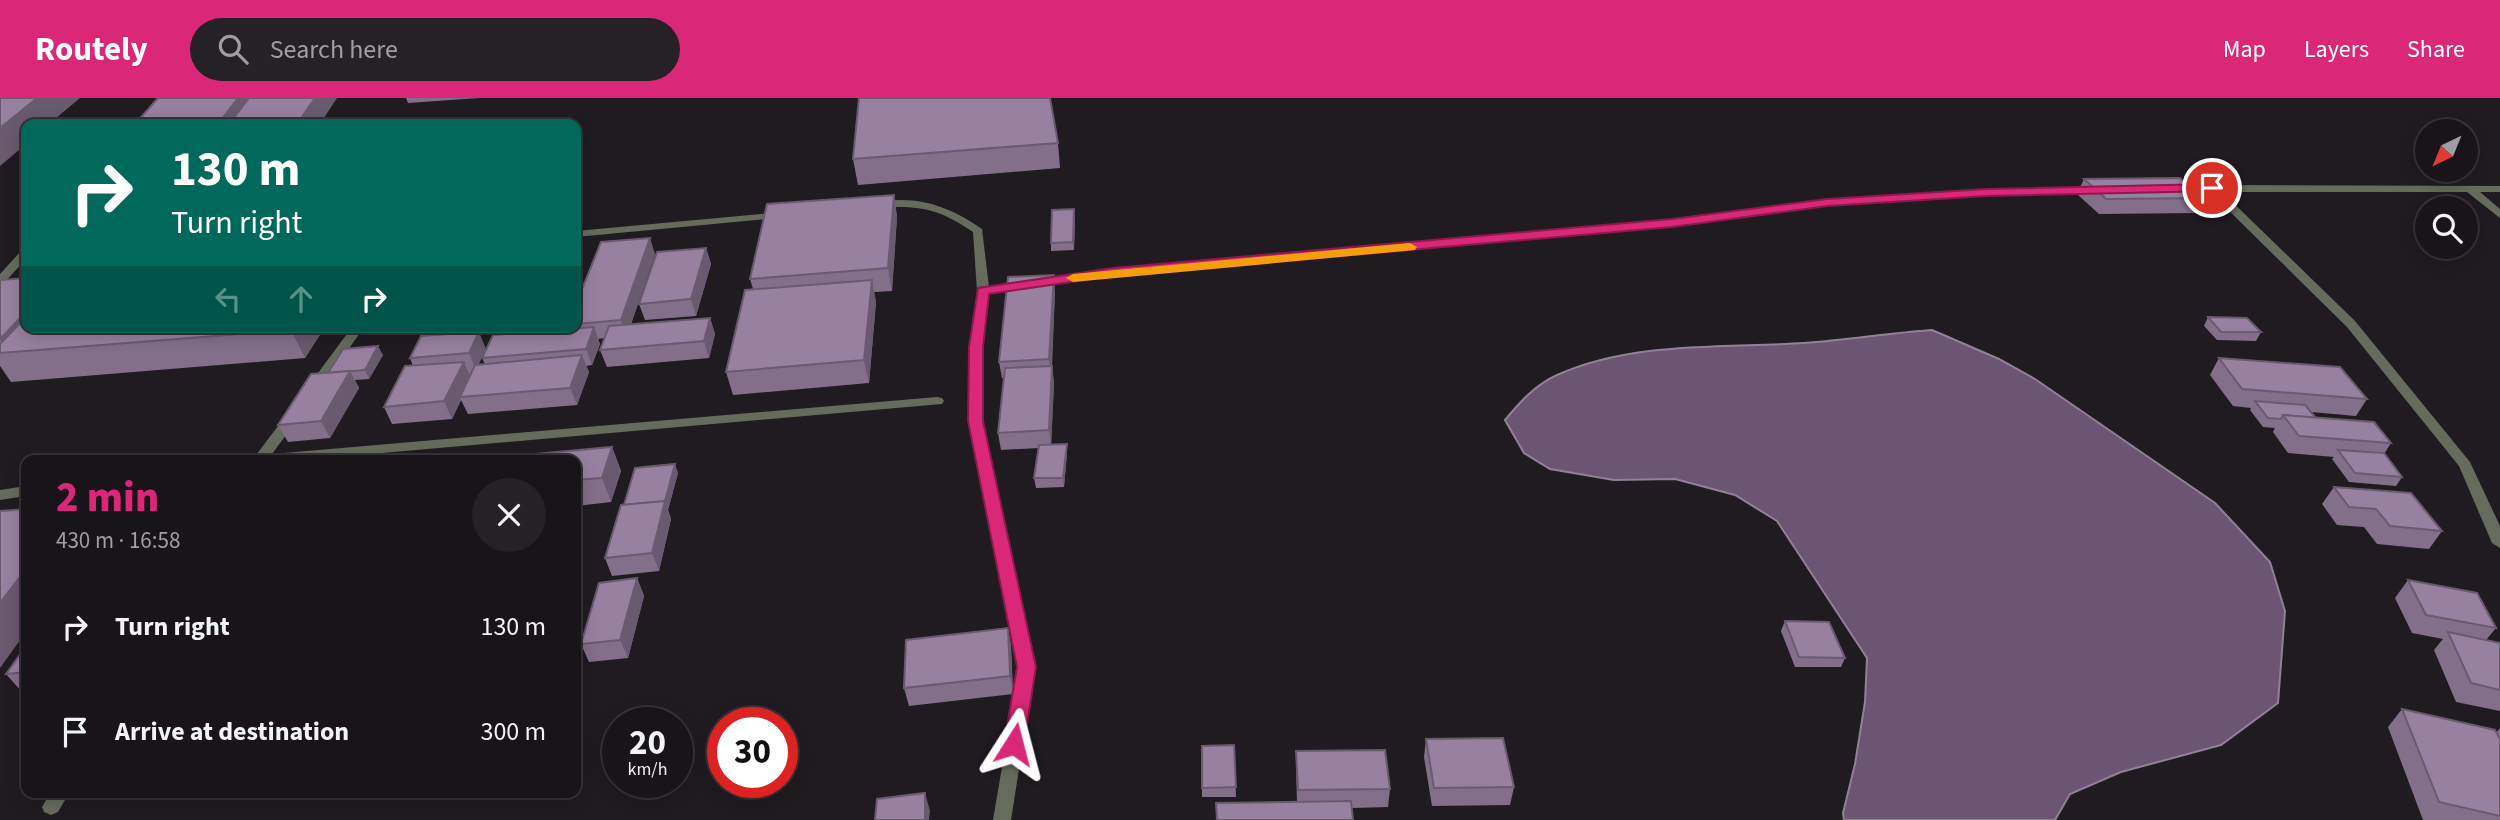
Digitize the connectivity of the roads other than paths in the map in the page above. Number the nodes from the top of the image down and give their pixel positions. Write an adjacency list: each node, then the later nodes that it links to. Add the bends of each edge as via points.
1 (2212, 188): 2 (street); 3 (street); 19 (street, via 2351,324 2465,466)
2 (2159, 189)
3 (2470, 189): 4 (street); 8 (street)
4 (2500, 189)
5 (2106, 190): 12 (street, via 1827,203 1672,223 1113,272)
6 (861, 207): 12 (street, via 898,203 946,209 978,231)
7 (797, 213): 9 (street)
8 (2500, 215)
9 (581, 234)
10 (21, 260): 11 (street)
11 (4, 284)
12 (983, 291): 20 (street, via 976,347 975,421 1027,667)
13 (354, 333): 15 (street)
14 (937, 401): 16 (street)
15 (264, 455)
16 (317, 455)
17 (21, 492): 18 (street)
18 (0, 495)
19 (2500, 543)
20 (1002, 820)

